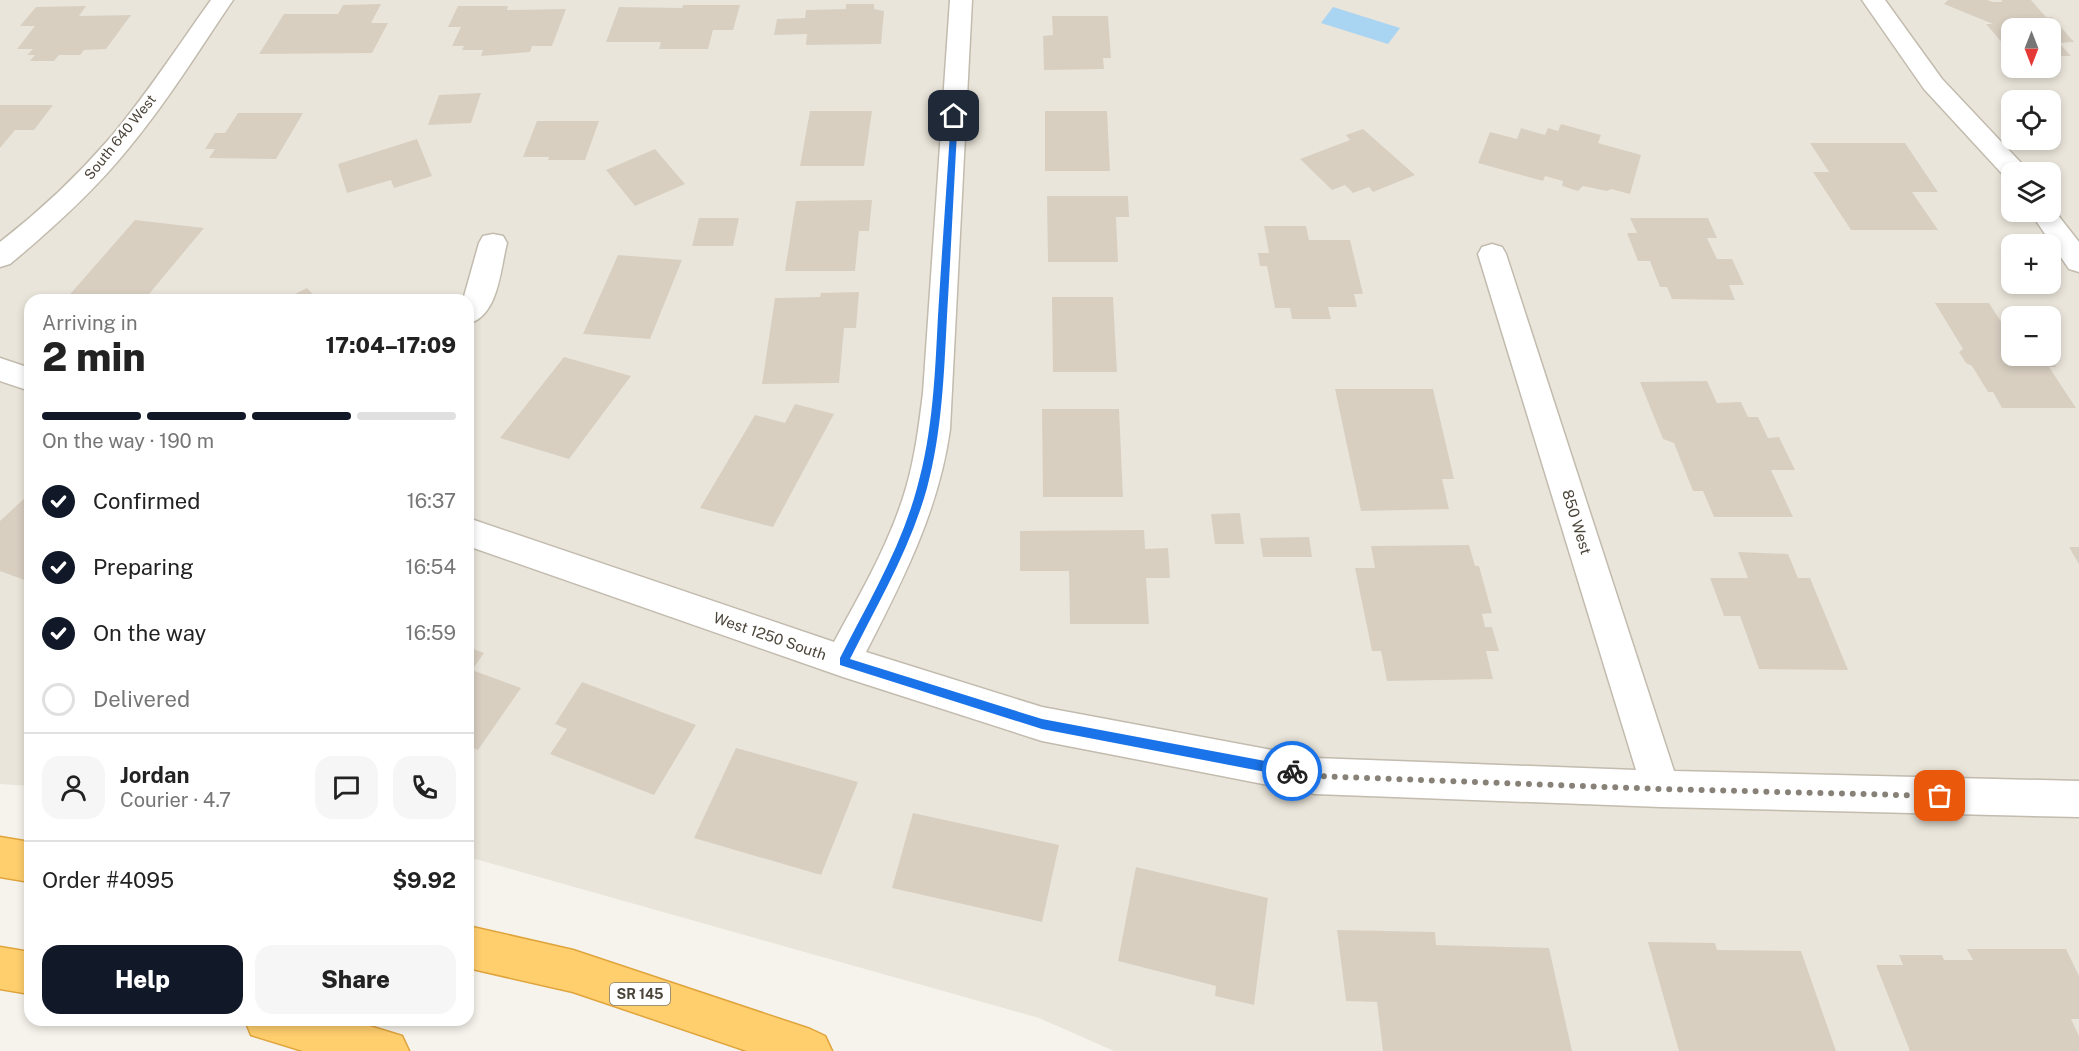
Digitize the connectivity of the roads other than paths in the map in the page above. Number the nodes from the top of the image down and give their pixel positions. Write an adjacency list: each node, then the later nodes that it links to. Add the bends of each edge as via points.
1 (222, 0): 8 (street, South 640 West, via 102,163)
2 (961, 0): 14 (street, via 933,439 910,525)
3 (1873, 0): 4 (street, via 1933,84)
4 (2006, 162)
5 (2050, 222): 9 (street)
6 (493, 243): 10 (street, via 479,301)
7 (1492, 254): 15 (street, 850 West)
8 (0, 257)
9 (2079, 262)
10 (474, 307)
11 (0, 369): 12 (street)
12 (24, 378)
13 (474, 534): 14 (street, West 1250 South)
14 (843, 661): 15 (street, West 1250 South, via 1042,724 1315,776)
15 (1661, 789): 16 (street, West 1250 South)
16 (2079, 799)
17 (0, 858): 18 (highway)
18 (24, 861)
19 (474, 948): 24 (highway, SR 145, via 573,971)
20 (0, 968): 21 (highway)
21 (24, 972)
22 (289, 1026): 23 (highway)
23 (387, 1051)
24 (810, 1051)

